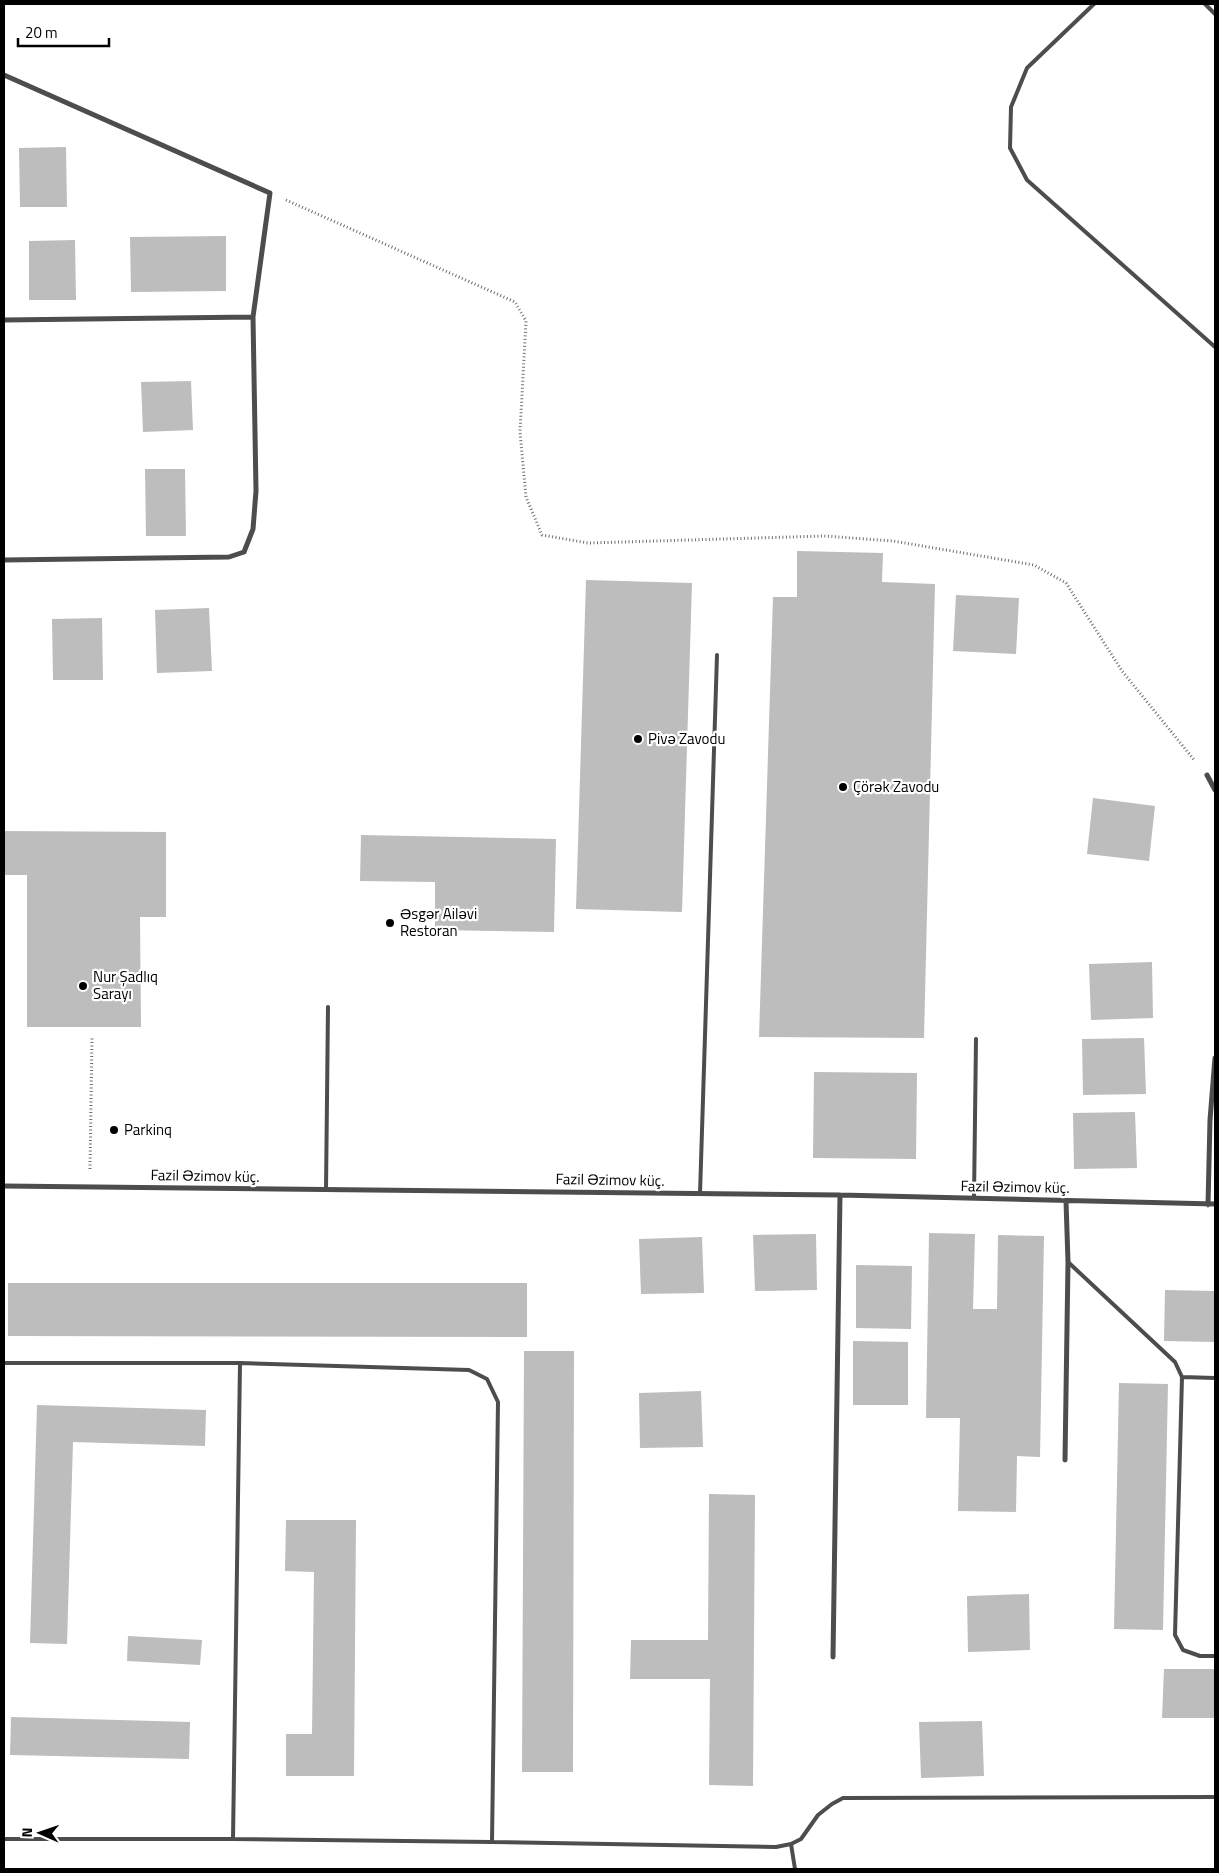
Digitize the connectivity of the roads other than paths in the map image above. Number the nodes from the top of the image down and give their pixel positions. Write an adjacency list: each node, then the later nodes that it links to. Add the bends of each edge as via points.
1 (1094, 4): 7 (lane, via 1027,68 1011,107 1010,148 1027,180)
2 (1205, 4): 3 (lane)
3 (1215, 14)
4 (4, 75): 5 (street, via 270,193)
5 (252, 317): 6 (street); 8 (street, via 256,491 253,529 244,552 230,557)
6 (4, 320)
7 (1215, 347)
8 (4, 560)
9 (717, 656): 17 (lane)
10 (1207, 775): 11 (street)
11 (1215, 790)
12 (328, 1007): 16 (lane)
13 (976, 1039): 19 (lane)
14 (1215, 1058): 22 (street)
15 (4, 1186): 16 (street, Fazil Əzimov küç.)
16 (326, 1190): 17 (street, Fazil Əzimov küç.)
17 (700, 1194): 18 (street, Fazil Əzimov küç.)
18 (840, 1195): 19 (street, Fazil Əzimov küç.); 30 (street)
19 (974, 1198): 20 (street, Fazil Əzimov küç.)
20 (1066, 1200): 22 (street, Fazil Əzimov küç.); 23 (street)
21 (1215, 1204): 22 (street, Fazil Əzimov küç.)
22 (1208, 1205)
23 (1068, 1262): 26 (lane, via 1175,1362); 28 (street)
24 (4, 1363): 25 (lane)
25 (240, 1363): 33 (lane); 34 (lane, via 469,1370 487,1379 498,1402)
26 (1182, 1377): 27 (lane); 29 (lane, via 1176,1635 1183,1650 1200,1656)
27 (1215, 1378)
28 (1065, 1460)
29 (1215, 1656)
30 (833, 1657)
31 (1215, 1797): 35 (lane, via 843,1798 818,1815 801,1839)
32 (4, 1839): 33 (lane)
33 (233, 1839): 34 (lane)
34 (492, 1842): 35 (lane, via 776,1847)
35 (791, 1844): 36 (lane)
36 (795, 1869)

